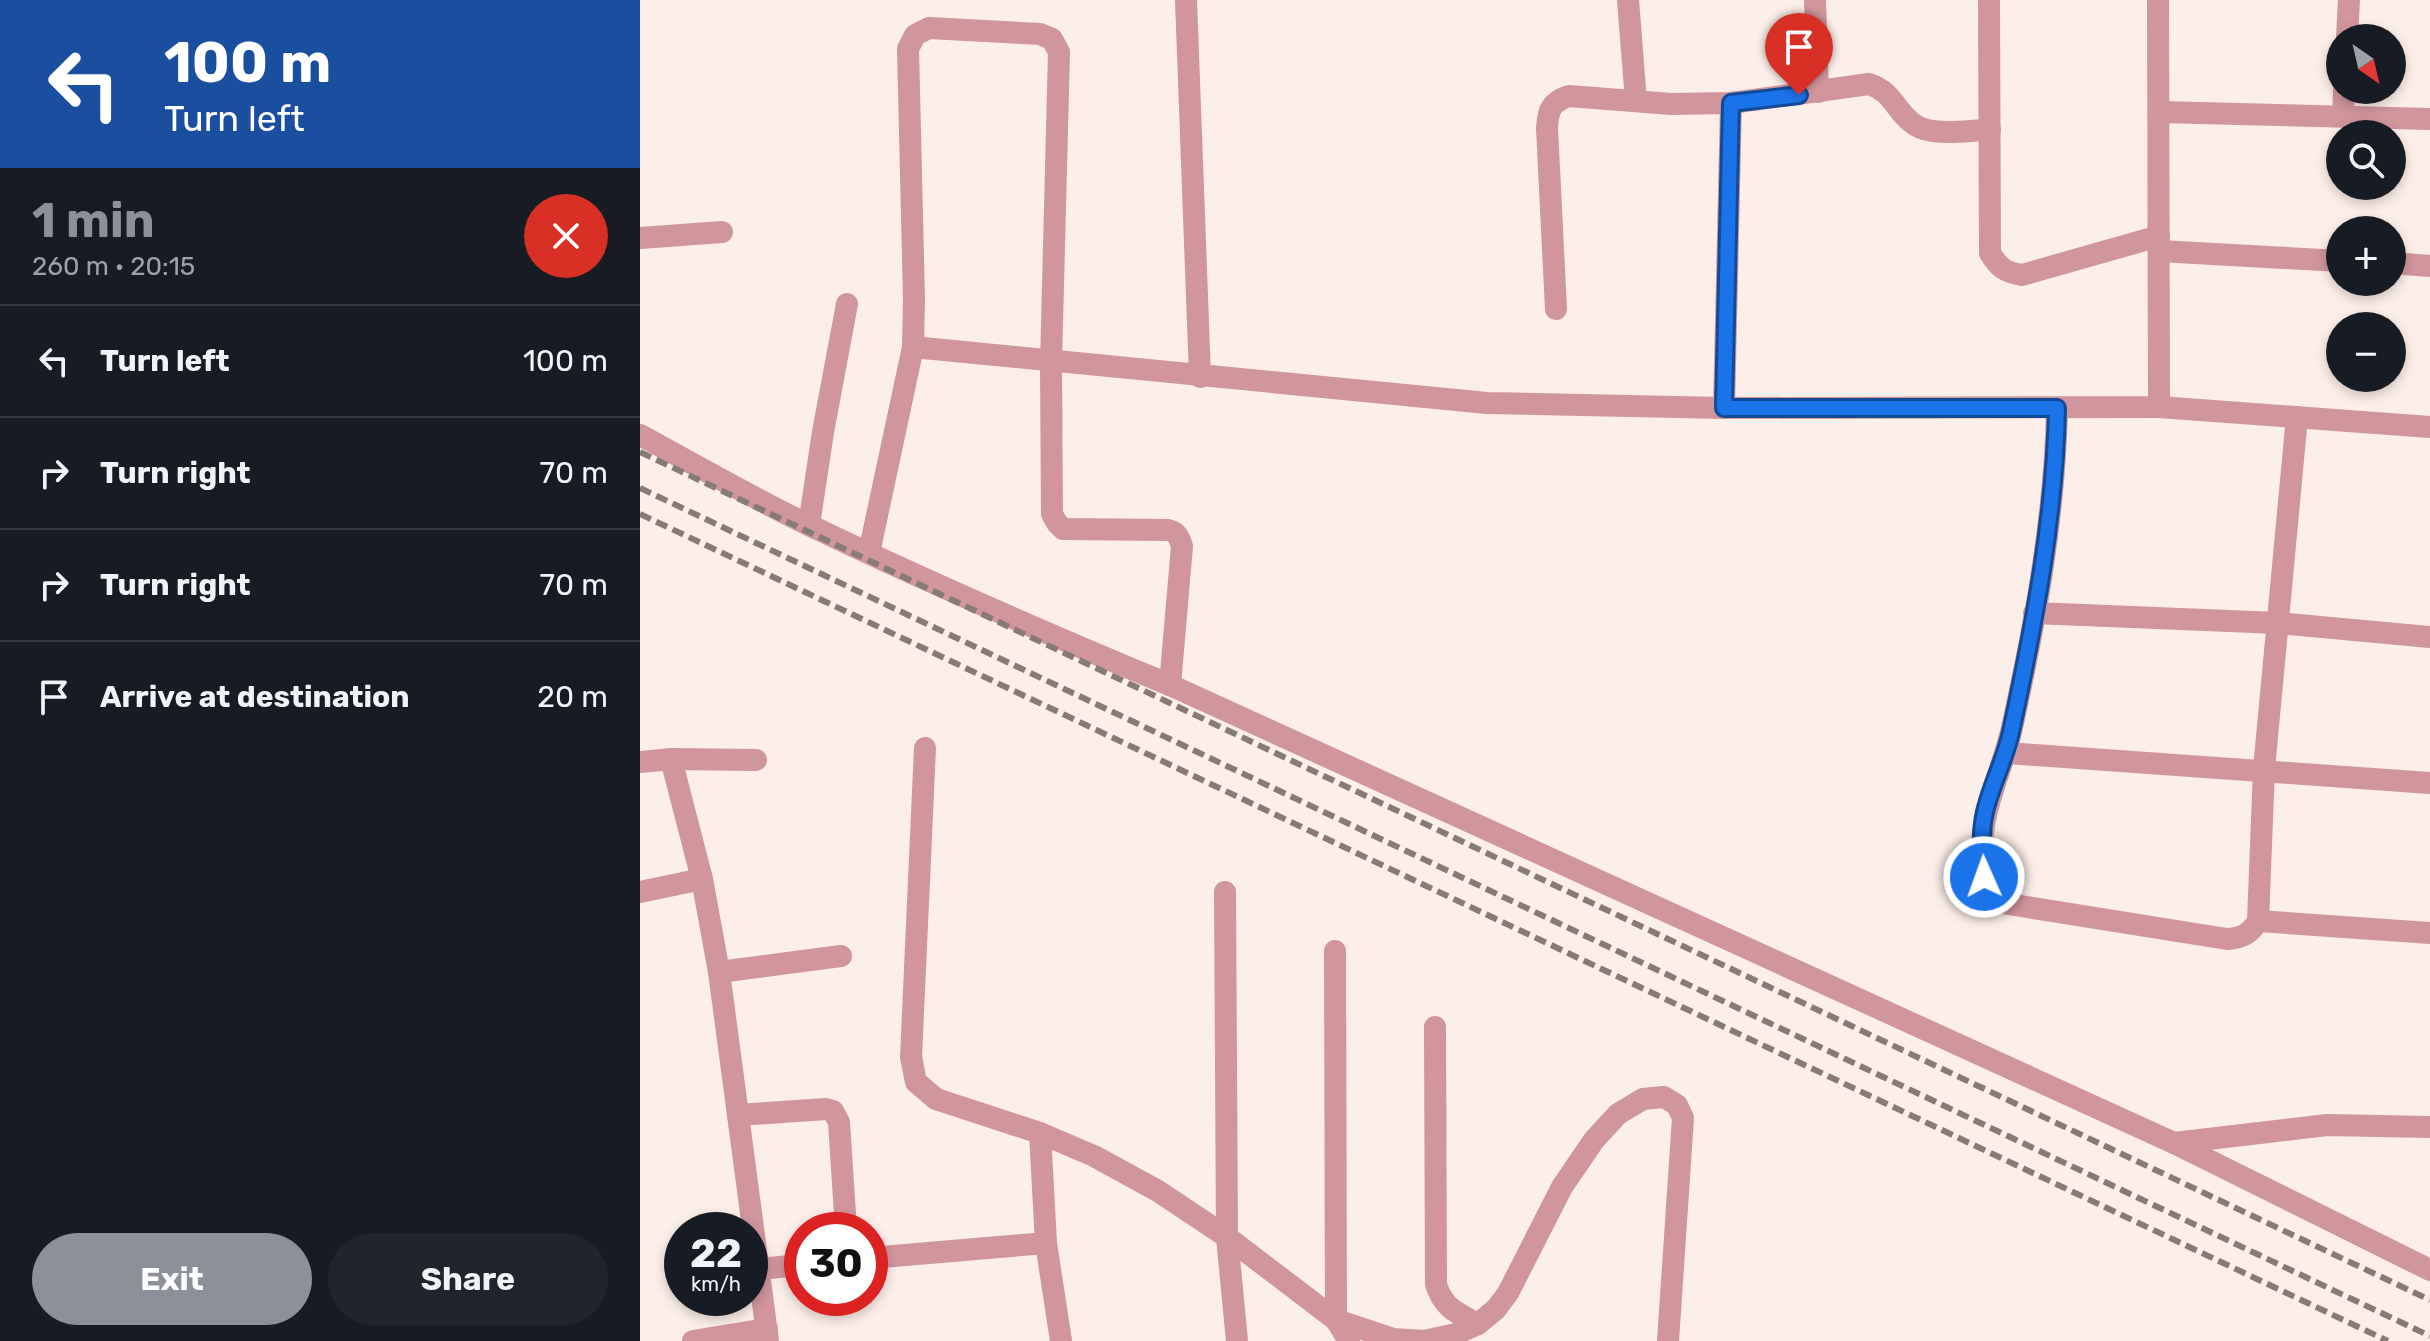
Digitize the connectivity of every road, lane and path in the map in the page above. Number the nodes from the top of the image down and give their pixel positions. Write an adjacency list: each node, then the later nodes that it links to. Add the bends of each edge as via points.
1 (1186, 0): 26 (street)
2 (1628, 0): 9 (street)
3 (1815, 0): 8 (street)
4 (1989, 0): 15 (street)
5 (2158, 0): 12 (street)
6 (2349, 0): 7 (street)
7 (2348, 24)
8 (1818, 92): 10 (street); 15 (street, via 1869,84 1881,88 1914,124 1928,130)
9 (1636, 101): 10 (street); 23 (street, via 1569,96 1555,101 1548,112)
10 (1731, 103): 28 (street)
11 (2343, 104): 13 (street)
12 (2160, 112): 13 (street); 18 (street)
13 (2343, 115): 14 (street)
14 (2430, 119)
15 (1990, 130): 18 (street, via 1990,253 2007,273 2022,275)
16 (722, 232): 17 (street)
17 (640, 238)
18 (2159, 243): 19 (street); 27 (street)
19 (2326, 260)
20 (2406, 264): 21 (street)
21 (2430, 266)
22 (847, 304): 33 (street)
23 (1556, 309)
24 (913, 347): 25 (street); 25 (street, via 908,49 915,35 929,28 1040,34 1052,39 1059,52); 34 (street)
25 (1051, 363): 26 (street); 38 (street, via 1052,514 1057,523 1073,530 1168,530 1179,537)
26 (1200, 377): 28 (street, via 1487,403)
27 (2159, 407): 29 (street); 30 (street)
28 (1724, 408): 29 (street)
29 (2057, 408): 35 (street, via 2052,509)
30 (2297, 417): 31 (street); 36 (street)
31 (2430, 427)
32 (640, 435): 33 (street)
33 (809, 525): 34 (street)
34 (869, 553): 38 (street)
35 (2034, 613): 36 (street); 40 (street)
36 (2278, 623): 37 (street); 44 (street)
37 (2430, 637)
38 (1170, 685): 58 (street)
39 (925, 748): 57 (street, via 911,1057 916,1082 936,1099)
40 (2007, 753): 44 (street); 49 (street, via 1984,814 1984,877 1993,894 2008,904 2227,939 2251,932)
41 (671, 759): 42 (street); 43 (street); 46 (street)
42 (756, 760)
43 (640, 762)
44 (2264, 769): 45 (street); 49 (street)
45 (2430, 783)
46 (702, 879): 47 (street); 53 (street)
47 (640, 892)
48 (1225, 892): 61 (street)
49 (2258, 921): 50 (street)
50 (2430, 933)
51 (1335, 951): 65 (street)
52 (841, 956): 53 (street)
53 (719, 972): 55 (street)
54 (1435, 1027): 66 (street, via 1436,1284 1450,1310)
55 (738, 1115): 59 (street); 60 (street, via 833,1111 839,1122)
56 (2430, 1127): 58 (street, via 2327,1125)
57 (1040, 1133): 61 (street, via 1158,1191); 62 (street)
58 (2174, 1143): 64 (street)
59 (751, 1212)
60 (845, 1212)
61 (1227, 1237): 65 (street); 70 (street)
62 (1046, 1243): 63 (street); 69 (street)
63 (888, 1256)
64 (2430, 1270)
65 (1336, 1320): 66 (street, via 1393,1339 1424,1341); 71 (street)
66 (1478, 1324): 72 (street, via 1508,1293 1562,1187 1594,1140 1618,1114 1643,1099 1664,1097 1677,1105 1683,1118)
67 (768, 1335): 68 (street)
68 (693, 1341)
69 (1061, 1341)
70 (1237, 1341)
71 (1349, 1341)
72 (1668, 1341)

